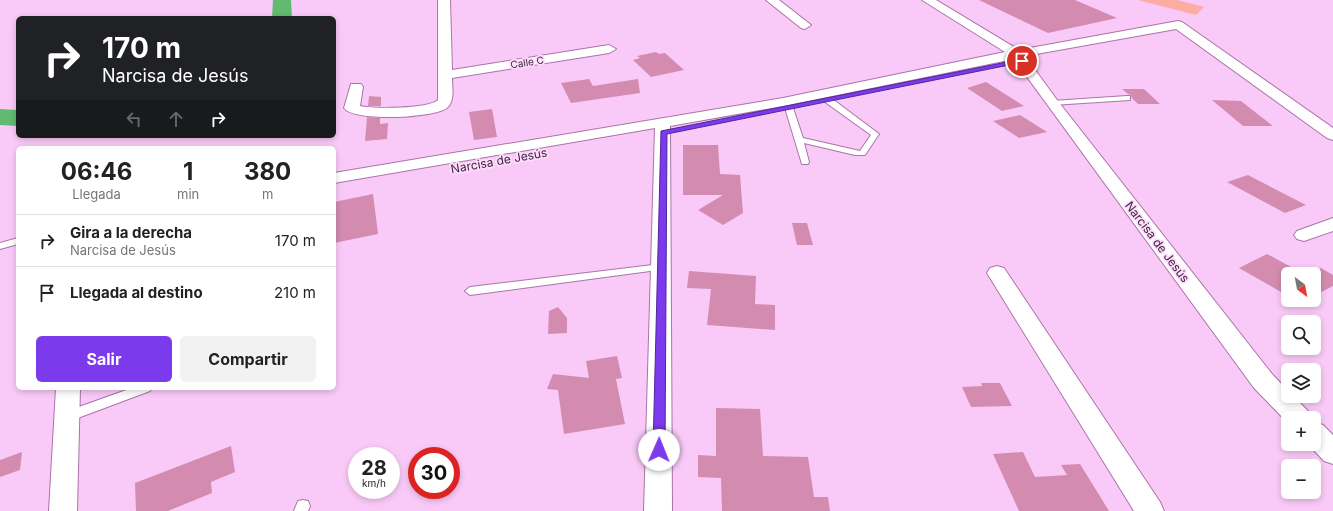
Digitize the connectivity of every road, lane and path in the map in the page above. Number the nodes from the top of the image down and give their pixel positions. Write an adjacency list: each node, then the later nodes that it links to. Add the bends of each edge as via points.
1 (444, 0): 7 (street)
2 (772, 0): 4 (street)
3 (934, 1): 6 (street)
4 (805, 24)
5 (609, 49): 7 (street, Calle C)
6 (1019, 57): 10 (street, Narcisa de Jesús); 11 (street, Narcisa de Jesús); 12 (street, Narcisa de Jesús); 14 (street, via 1182,27)
7 (446, 74): 8 (street, via 445,100 441,105 427,109 379,113 352,108)
8 (356, 87)
9 (1127, 98): 11 (lane)
10 (828, 100): 12 (street, Narcisa de Jesús); 15 (lane, via 875,134 862,153)
11 (1052, 104): 28 (street, Narcisa de Jesús, via 1263,381)
12 (786, 105): 13 (street, Narcisa de Jesús); 15 (lane, via 793,117)
13 (662, 128): 17 (street, Narcisa de Jesús); 18 (street, Narcisa de Jesús); 23 (street)
14 (1333, 135)
15 (798, 139): 16 (lane)
16 (804, 162)
17 (336, 178)
18 (336, 190)
19 (1333, 224): 20 (street)
20 (1304, 235)
21 (16, 242): 22 (lane)
22 (0, 246)
23 (661, 267): 25 (lane); 33 (street)
24 (997, 273): 34 (street)
25 (470, 291)
26 (68, 390): 29 (street)
27 (140, 390): 29 (lane)
28 (1292, 411)
29 (66, 417): 32 (street)
30 (1321, 440): 31 (street)
31 (1333, 453)
32 (63, 511)
33 (658, 511)
34 (1150, 511)

